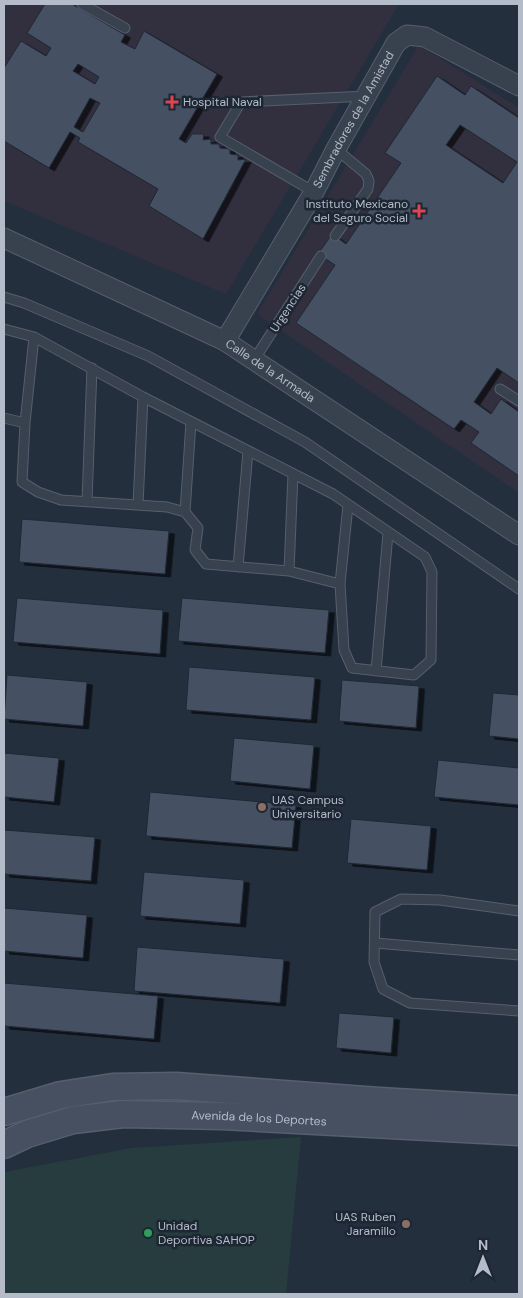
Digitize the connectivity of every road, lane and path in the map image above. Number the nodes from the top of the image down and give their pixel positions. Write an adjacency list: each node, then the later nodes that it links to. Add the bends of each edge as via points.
1 (82, 4): 2 (lane)
2 (126, 28)
3 (519, 86): 4 (street, Sembradores de la Amistad, via 425,37 407,35 396,42)
4 (367, 96): 5 (street, Sembradores de la Amistad); 6 (lane, via 241,102 220,136)
5 (336, 149): 6 (street, Sembradores de la Amistad); 7 (lane, via 366,174 369,181 368,189)
6 (314, 192): 13 (street, Sembradores de la Amistad)
7 (335, 236)
8 (4, 238): 13 (street, Calle de la Armada)
9 (322, 256): 14 (lane, Urgencias)
10 (4, 297): 33 (lane, via 148,356 305,442)
11 (4, 329): 12 (lane)
12 (34, 337): 15 (lane); 21 (lane)
13 (225, 341): 14 (street, Calle de la Armada)
14 (254, 360): 29 (street, Calle de la Armada)
15 (92, 368): 17 (lane); 24 (lane)
16 (500, 389): 18 (lane)
17 (143, 397): 20 (lane); 25 (lane)
18 (519, 401)
19 (4, 418): 21 (lane)
20 (191, 422): 22 (lane); 27 (lane)
21 (25, 423): 24 (lane, via 22,482 38,492 62,500)
22 (248, 451): 23 (lane); 30 (lane)
23 (293, 474): 26 (lane); 31 (lane)
24 (87, 501): 25 (lane)
25 (138, 505): 27 (lane)
26 (348, 505): 28 (lane); 32 (lane)
27 (185, 512): 30 (lane, via 198,528 195,550 206,564)
28 (388, 533): 34 (lane); 34 (lane, via 425,558 432,572 431,660 414,675)
29 (519, 535)
30 (238, 567): 31 (lane)
31 (289, 571): 32 (lane)
32 (340, 584): 34 (lane, via 344,650 352,668)
33 (519, 589)
34 (376, 671)
35 (519, 911): 36 (lane, via 440,900 401,899 375,912)
36 (375, 943): 37 (lane); 38 (lane, via 374,962 383,989 410,1003)
37 (519, 955)
38 (519, 1011)
39 (519, 1109): 40 (main road, Avenida de los Deportes, via 176,1086 113,1087 62,1095)
40 (4, 1112)
41 (519, 1132): 42 (main road, Avenida de los Deportes, via 224,1116 123,1114 73,1120 27,1134)
42 (4, 1145)

